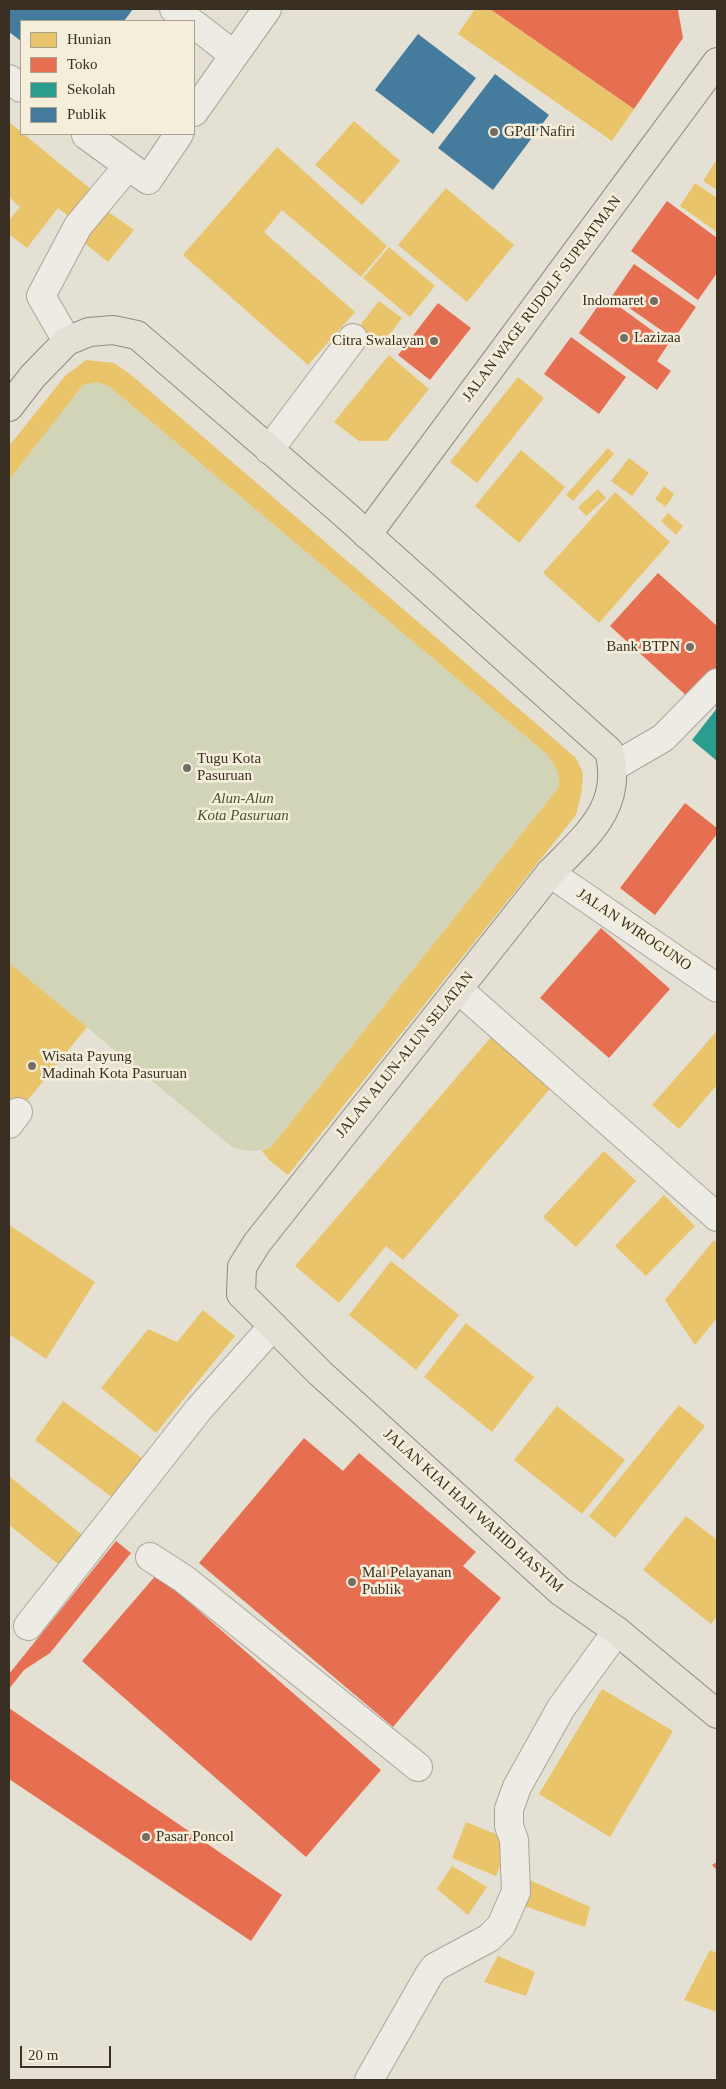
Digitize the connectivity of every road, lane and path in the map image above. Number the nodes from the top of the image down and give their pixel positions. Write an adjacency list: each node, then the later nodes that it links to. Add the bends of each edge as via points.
1 (173, 9): 3 (street); 4 (street)
2 (267, 9): 6 (street)
3 (164, 20)
4 (189, 20)
5 (195, 25): 6 (street)
6 (234, 55): 10 (street)
7 (717, 62): 18 (main road, JALAN WAGE RUDOLF SUPRATMAN)
8 (9, 79): 9 (street)
9 (20, 87)
10 (195, 107)
11 (86, 135): 13 (street)
12 (178, 135): 13 (street, via 148,180)
13 (128, 166): 15 (street, via 78,226 41,296)
14 (353, 338): 17 (street)
15 (67, 341): 16 (main road); 17 (main road, via 89,332 105,330 138,335)
16 (9, 407)
17 (269, 450): 18 (main road)
18 (367, 535): 20 (main road, via 609,751)
19 (717, 683): 20 (street, via 663,738)
20 (613, 767): 21 (main road, JALAN ALUN-ALUN SELATAN, via 610,800 592,829)
21 (550, 873): 22 (street, JALAN WIROGUNO); 23 (main road, JALAN ALUN-ALUN SELATAN)
22 (717, 988)
23 (458, 989): 24 (street); 25 (main road, JALAN ALUN-ALUN SELATAN, via 257,1243 242,1267)
24 (717, 1217)
25 (241, 1294): 26 (main road, JALAN KIAI HAJI WAHID HASYIM)
26 (273, 1326): 28 (street, via 199,1409); 29 (main road, JALAN KIAI HAJI WAHID HASYIM, via 320,1373 560,1591)
27 (150, 1557): 31 (street, via 184,1579)
28 (28, 1626)
29 (616, 1631): 30 (main road, JALAN KIAI HAJI WAHID HASYIM); 32 (street, via 561,1708 517,1788 509,1809 508,1826 514,1840 516,1892 501,1926 489,1938 435,1967)
30 (715, 1706)
31 (418, 1767)
32 (369, 2080)

